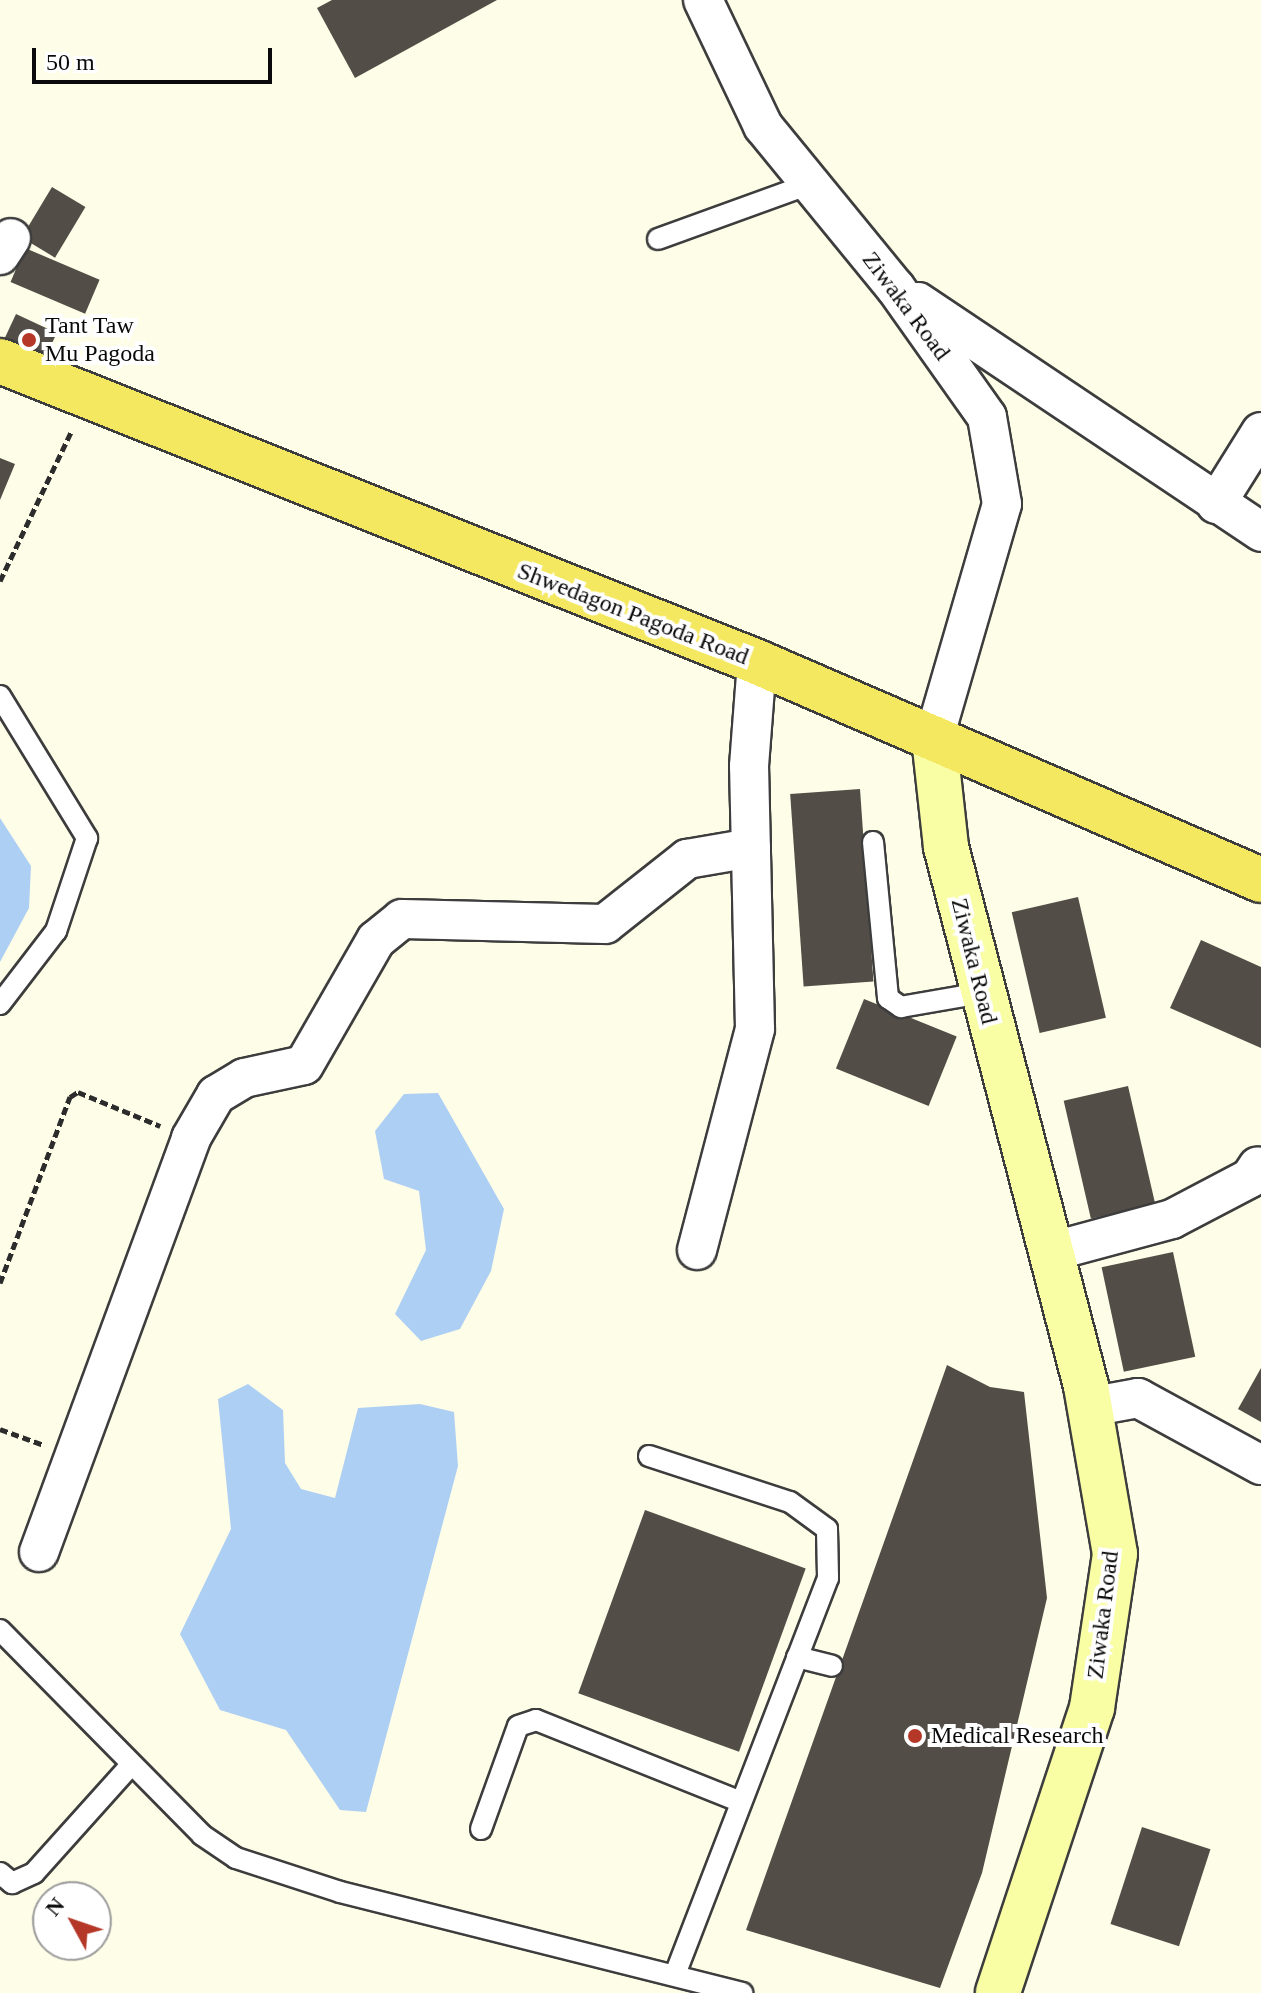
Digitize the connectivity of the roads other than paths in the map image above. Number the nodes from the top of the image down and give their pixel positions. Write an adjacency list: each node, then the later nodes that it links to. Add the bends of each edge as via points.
1 (703, 0): 2 (street, Ziwaka Road, via 763,126)
2 (810, 184): 3 (lane); 4 (street, Ziwaka Road)
3 (658, 239)
4 (895, 287): 7 (street); 11 (street, Ziwaka Road, via 987,417 1002,504)
5 (0, 361): 9 (main road, Shwedagon Pagoda Road)
6 (1261, 432): 7 (street)
7 (1216, 504): 8 (street)
8 (1261, 532)
9 (757, 662): 11 (main road, Shwedagon Pagoda Road); 13 (street)
10 (0, 696): 16 (lane, via 87,838 56,931)
11 (934, 738): 14 (main road, Shwedagon Pagoda Road); 15 (main road, Ziwaka Road, via 946,847)
12 (873, 842): 15 (lane, via 888,998 901,1007)
13 (751, 848): 18 (street, via 755,1029); 23 (street, via 687,859 605,924 402,919 376,940 304,1065 229,1084 191,1138)
14 (1261, 880)
15 (981, 993): 19 (main road, Ziwaka Road)
16 (0, 1004)
17 (1258, 1166): 19 (street, via 1250,1178 1172,1219)
18 (697, 1250)
19 (1050, 1252): 20 (main road, Ziwaka Road)
20 (1089, 1407): 22 (street, via 1138,1398); 33 (main road, Ziwaka Road, via 1115,1554 1094,1692)
21 (649, 1456): 25 (lane, via 790,1502 827,1529 828,1578)
22 (1261, 1465)
23 (39, 1552)
24 (0, 1630): 27 (lane)
25 (797, 1657): 26 (lane); 28 (lane)
26 (832, 1666)
27 (131, 1765): 30 (lane, via 34,1873 12,1883); 31 (lane, via 202,1835 284,1877)
28 (741, 1802): 29 (lane, via 536,1720 518,1726); 31 (lane)
29 (481, 1829)
30 (0, 1873)
31 (676, 1971): 32 (lane)
32 (743, 1993)
33 (998, 1993)

